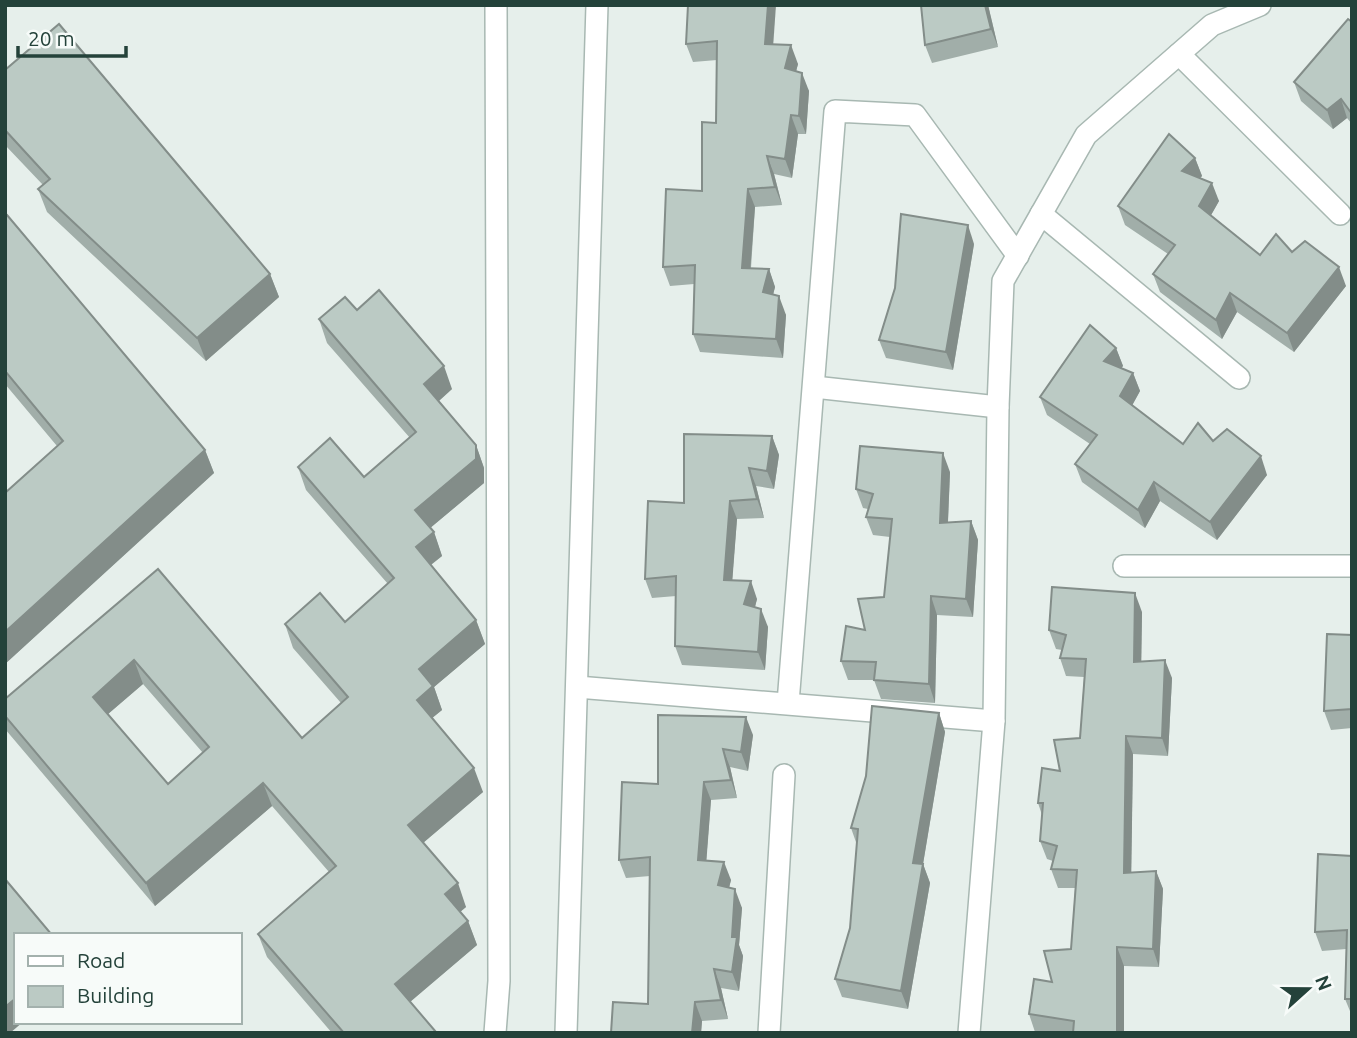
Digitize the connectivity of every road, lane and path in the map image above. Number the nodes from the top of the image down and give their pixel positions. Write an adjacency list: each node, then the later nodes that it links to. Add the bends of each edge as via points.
1 (496, 5): 17 (street, via 499,981)
2 (597, 5): 13 (street)
3 (1260, 5): 4 (street, via 1212,25)
4 (1179, 54): 5 (street, via 1086,135); 6 (street)
5 (1041, 214): 7 (street); 8 (street)
6 (1340, 214)
7 (1018, 256): 9 (street, via 915,116 835,111); 10 (street, via 1003,281)
8 (1239, 377)
9 (814, 387): 10 (street); 14 (street)
10 (998, 407): 15 (street)
11 (1124, 566): 12 (street)
12 (1352, 566)
13 (577, 687): 14 (street); 18 (street)
14 (788, 704): 15 (street)
15 (994, 721): 20 (street)
16 (784, 775): 19 (street)
17 (495, 1033)
18 (566, 1033)
19 (769, 1033)
20 (969, 1033)

